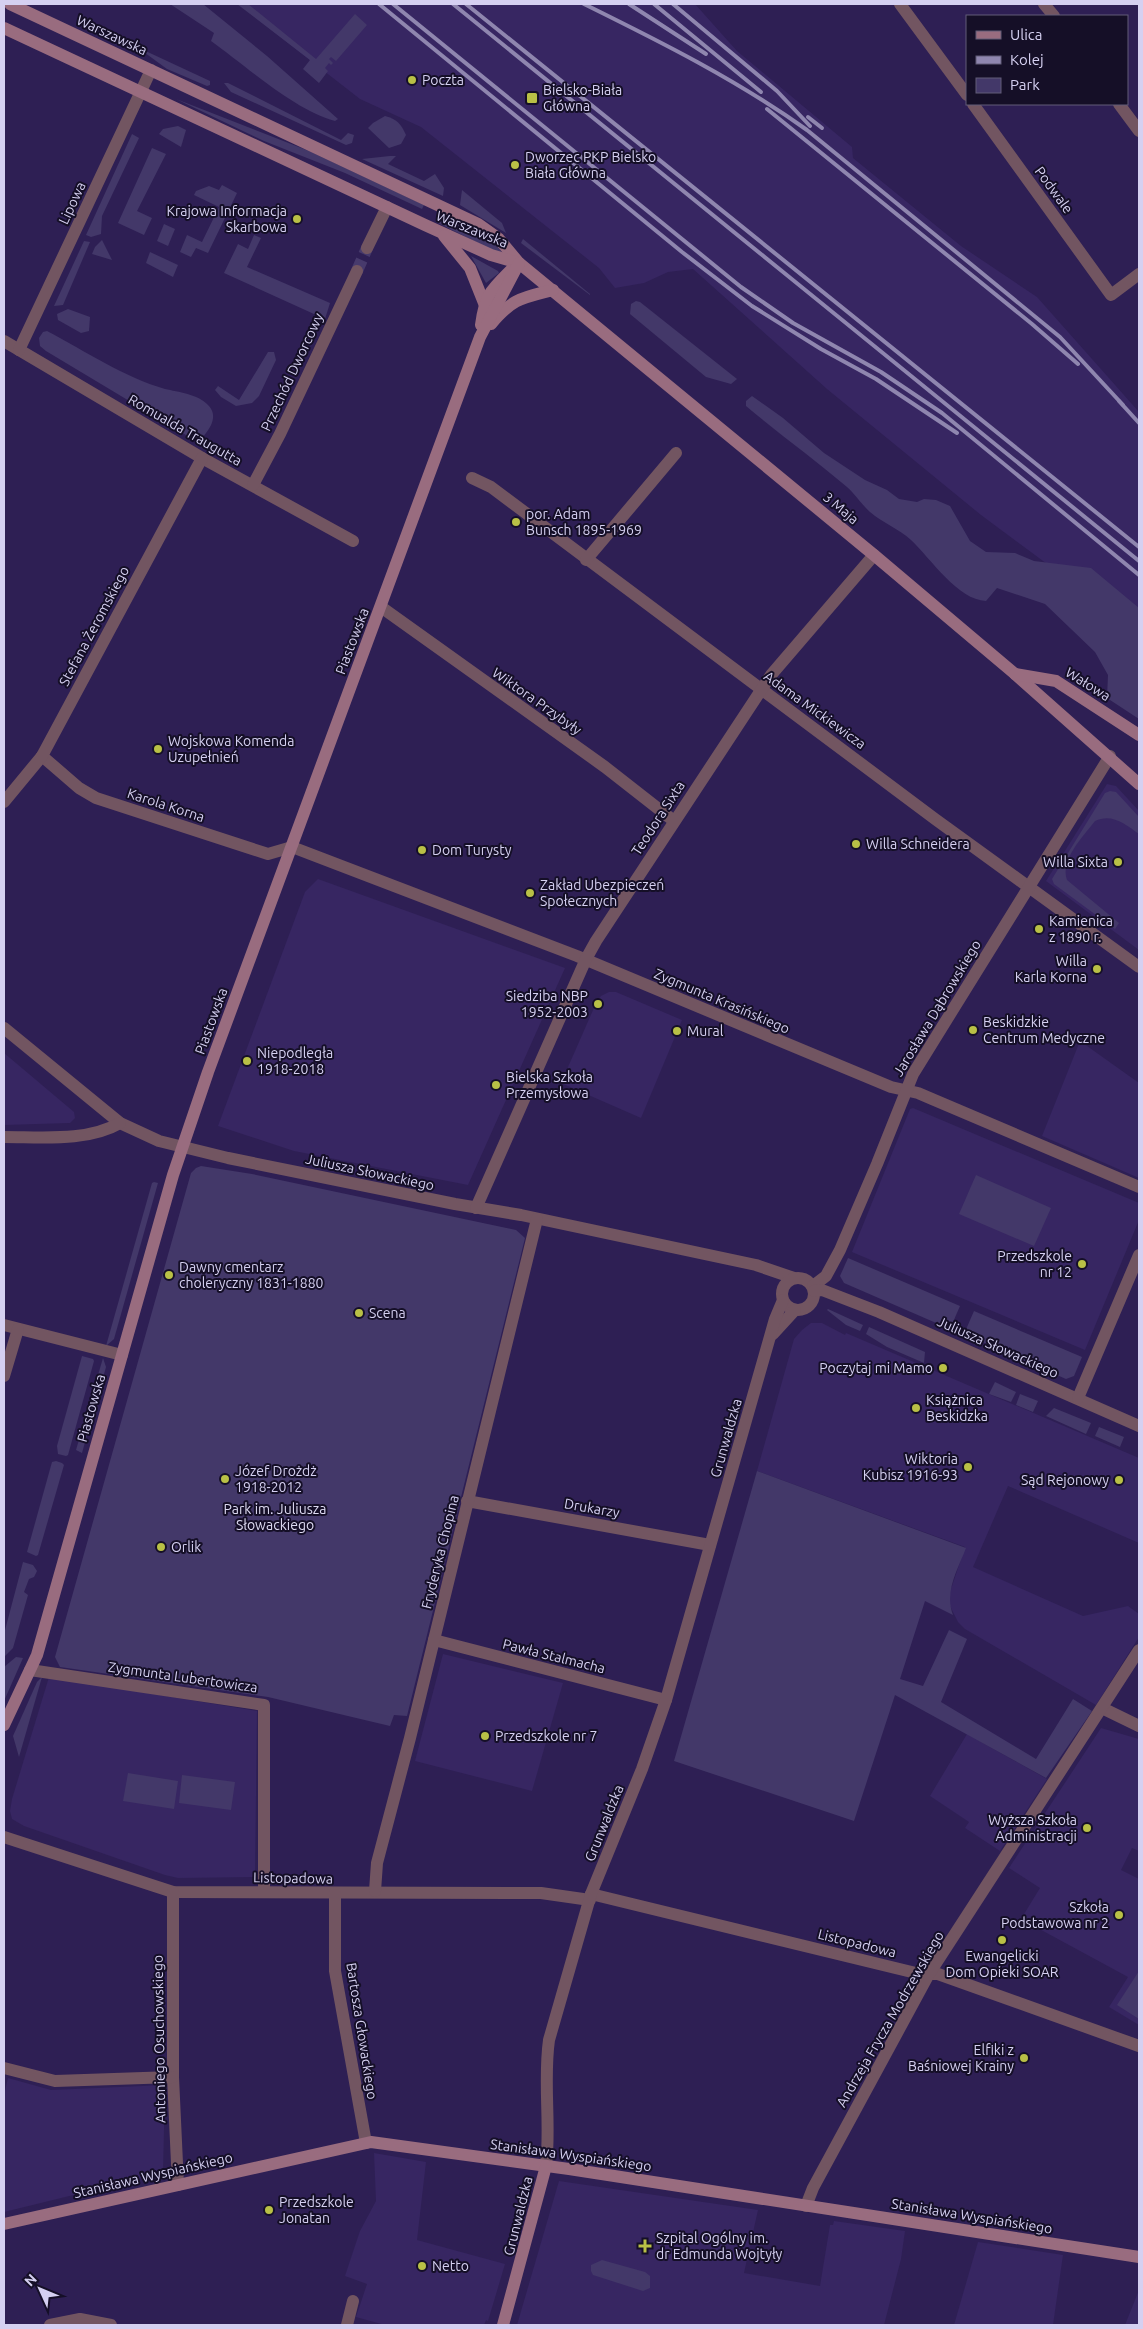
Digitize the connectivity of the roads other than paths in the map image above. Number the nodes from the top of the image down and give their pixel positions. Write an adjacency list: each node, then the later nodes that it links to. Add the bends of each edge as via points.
1 (10, 4): 6 (street, Warszawska)
2 (900, 4): 8 (street)
3 (1044, 4): 4 (street)
4 (1053, 15)
5 (4, 28): 7 (street, Warszawska)
6 (151, 70): 7 (street, Lipowa); 15 (street, Warszawska, via 478,224 498,239)
7 (140, 92): 12 (street, Warszawska); 22 (street, Lipowa)
8 (966, 94)
9 (974, 105): 17 (street, Podwale, via 1111,295)
10 (1120, 105): 11 (street)
11 (1139, 131)
12 (387, 207): 13 (street, Warszawska); 14 (street)
13 (441, 232): 15 (street, Warszawska, via 491,255); 19 (street, via 470,268)
14 (367, 248)
15 (519, 262): 18 (street, 3 Maja); 19 (street, Piastowska); 20 (street, Piastowska)
16 (357, 271): 26 (street, Przechód Dworcowy)
17 (1139, 274)
18 (553, 290): 20 (street, via 513,302); 28 (street, 3 Maja)
19 (484, 303): 20 (street, Piastowska)
20 (480, 337): 30 (street, Piastowska)
21 (4, 341): 22 (street, Romualda Traugutta)
22 (19, 350): 24 (street, Romualda Traugutta)
23 (676, 453): 29 (street)
24 (202, 458): 26 (street, Romualda Traugutta); 34 (street, Stefana Żeromskiego)
25 (472, 478): 29 (street, Adama Mickiewicza, via 491,487)
26 (253, 485): 27 (street, Romualda Traugutta)
27 (353, 541)
28 (874, 555): 31 (street, 3 Maja); 32 (street, Teodora Sixta)
29 (586, 560): 32 (street, Adama Mickiewicza)
30 (381, 607): 38 (street, Wiktora Przybyły, via 605,767); 39 (street, Piastowska)
31 (1015, 674): 33 (street, Wałowa, via 1056,681); 35 (street, 3 Maja)
32 (761, 689): 38 (street, Teodora Sixta); 40 (street, Adama Mickiewicza)
33 (1139, 734)
34 (42, 756): 37 (street, Stefana Żeromskiego); 39 (street, Karola Korna, via 79,788 96,798 268,854)
35 (1110, 756): 36 (street, 3 Maja); 40 (street, Jarosława Dąbrowskiego)
36 (1139, 784)
37 (4, 802)
38 (674, 822): 41 (street, Teodora Sixta)
39 (292, 847): 41 (street, Zygmunta Krasińskiego); 47 (street, Piastowska)
40 (1028, 886): 42 (street, Adama Mickiewicza); 44 (street, Jarosława Dąbrowskiego, via 915,1070)
41 (586, 959): 44 (street, Zygmunta Krasińskiego, via 817,1057); 49 (street, Teodora Sixta)
42 (1139, 967)
43 (4, 1028): 45 (street, Juliusza Słowackiego)
44 (906, 1090): 48 (street, Zygmunta Krasińskiego); 52 (street, Jarosława Dąbrowskiego, via 878,1164)
45 (120, 1123): 46 (street, via 89,1135); 47 (street, Juliusza Słowackiego, via 145,1136)
46 (4, 1137)
47 (182, 1148): 49 (street, Juliusza Słowackiego); 62 (street, Piastowska)
48 (1139, 1188)
49 (476, 1208): 50 (street, Juliusza Słowackiego)
50 (537, 1219): 53 (street, Juliusza Słowackiego); 66 (street, Fryderyka Chopina)
51 (1139, 1255): 64 (street)
52 (832, 1267): 55 (street, Jarosława Dąbrowskiego); 57 (street, via 833,1278)
53 (765, 1268): 54 (street, Juliusza Słowackiego); 56 (street)
54 (794, 1278): 55 (street, via 805,1279); 56 (street, via 789,1280)
55 (813, 1293): 57 (street, Juliusza Słowackiego, via 822,1290); 58 (street, via 806,1308)
56 (782, 1295): 58 (street); 61 (street, Grunwaldzka)
57 (844, 1297): 64 (street, Juliusza Słowackiego)
58 (795, 1310): 61 (street, Grunwaldzka)
59 (4, 1325): 60 (street)
60 (18, 1329): 62 (street); 63 (street)
61 (771, 1337): 67 (street, Grunwaldzka)
62 (122, 1355): 70 (street, Piastowska, via 37,1655)
63 (4, 1376)
64 (1078, 1398): 65 (street, Juliusza Słowackiego)
65 (1139, 1426)
66 (468, 1501): 67 (street, Drukarzy); 68 (street, Fryderyka Chopina)
67 (710, 1545): 71 (street, Grunwaldzka)
68 (434, 1640): 71 (street, Pawła Stalmacha); 76 (street, Fryderyka Chopina, via 377,1863)
69 (1139, 1650): 72 (street, Andrzeja Frycza Modrzewskiego)
70 (30, 1670): 73 (street, Piastowska); 78 (street, Zygmunta Lubertowicza, via 264,1704)
71 (666, 1700): 80 (street, Grunwaldzka)
72 (1102, 1708): 74 (street); 81 (street, Andrzeja Frycza Modrzewskiego)
73 (4, 1725)
74 (1139, 1726)
75 (4, 1837): 77 (street, Listopadowa)
76 (375, 1891): 79 (street, Listopadowa); 80 (street, Listopadowa, via 541,1892)
77 (172, 1892): 78 (street, Listopadowa); 84 (street, Antoniego Osuchowskiego)
78 (264, 1892): 79 (street, Listopadowa)
79 (335, 1894): 85 (street, Bartosza Głowackiego, via 335,1971)
80 (590, 1897): 81 (street, Listopadowa); 86 (street, Grunwaldzka, via 549,2040)
81 (929, 1974): 82 (street, Listopadowa, via 938,1974); 88 (street, Andrzeja Frycza Modrzewskiego)
82 (1139, 2046)
83 (4, 2068): 84 (street, via 55,2081)
84 (174, 2077): 87 (street, Antoniego Osuchowskiego)
85 (366, 2142): 86 (street, Stanisława Wyspiańskiego); 87 (street, Stanisława Wyspiańskiego)
86 (546, 2166): 88 (street, Stanisława Wyspiańskiego); 95 (street, Grunwaldzka)
87 (178, 2185): 89 (street, Stanisława Wyspiańskiego)
88 (806, 2206): 90 (street, Stanisława Wyspiańskiego)
89 (4, 2224)
90 (1139, 2257)
91 (353, 2302): 94 (street)
92 (50, 2325): 93 (street, via 80,2319)
93 (110, 2325)
94 (347, 2325)
95 (503, 2325)

